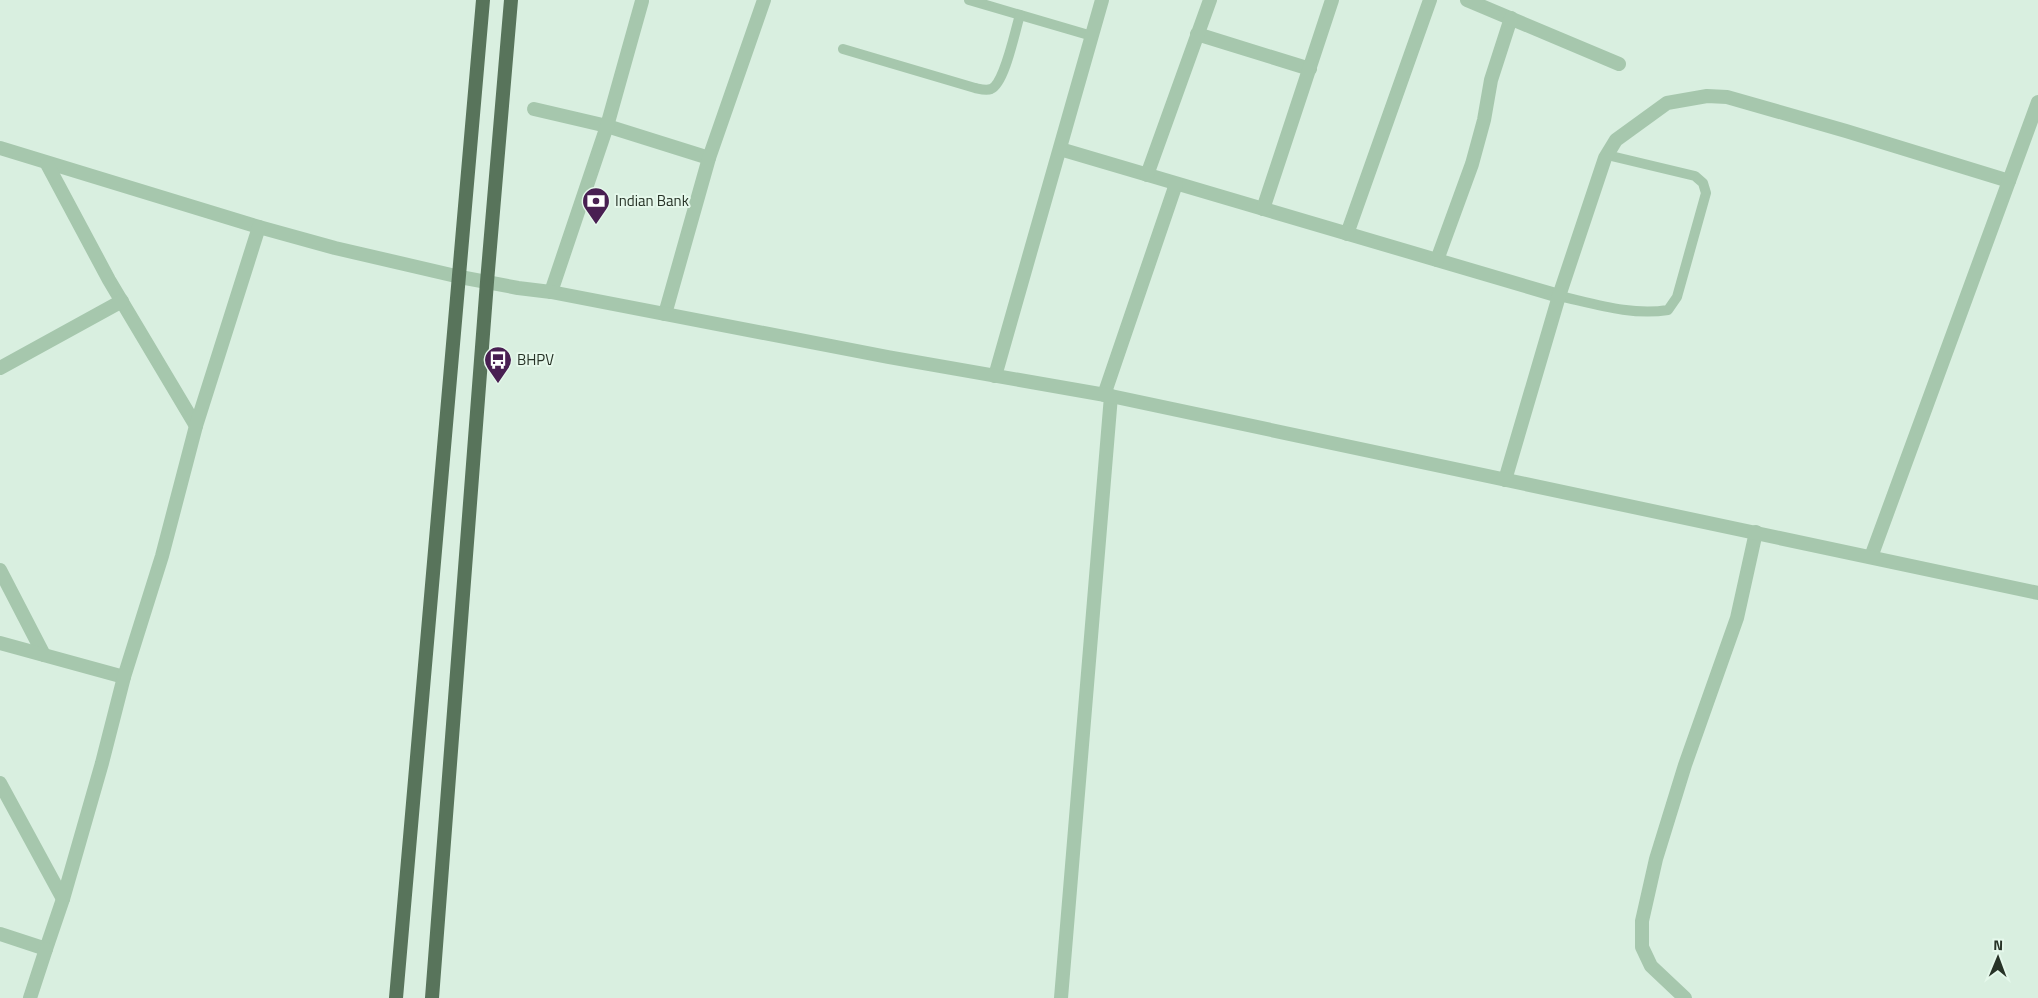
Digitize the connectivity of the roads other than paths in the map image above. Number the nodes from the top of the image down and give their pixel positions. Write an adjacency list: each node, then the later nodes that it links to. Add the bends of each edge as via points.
1 (483, 0): 33 (main road)
2 (511, 0): 34 (main road)
3 (764, 0): 24 (street)
4 (969, 0): 11 (lane)
5 (1102, 0): 14 (street)
6 (1210, 0): 13 (street)
7 (1332, 0): 17 (street)
8 (1430, 0): 31 (street)
9 (1467, 0): 12 (street)
10 (642, 1): 20 (street)
11 (1020, 15): 14 (lane); 15 (lane, via 1004,70 998,83 988,90)
12 (1511, 18): 16 (street); 32 (street, via 1491,80 1472,164)
13 (1198, 34): 17 (street); 26 (street)
14 (1092, 36): 22 (street)
15 (843, 49)
16 (1619, 64)
17 (1310, 69): 29 (street)
18 (2038, 102): 27 (street)
19 (534, 109): 20 (street)
20 (607, 126): 24 (street); 35 (street)
21 (0, 148): 25 (street)
22 (1060, 149): 26 (street); 40 (street)
23 (1607, 155): 27 (street, via 1616,140 1667,103 1707,96 1726,97); 36 (street); 36 (lane, via 1695,176 1703,183 1706,192 1677,297 1668,310 1651,313)
24 (709, 158): 38 (street)
25 (47, 164): 30 (street); 37 (street)
26 (1147, 175): 28 (street)
27 (2009, 181): 45 (street)
28 (1176, 184): 29 (street); 41 (street)
29 (1263, 209): 31 (street)
30 (258, 227): 33 (street, via 428,271); 42 (street)
31 (1347, 234): 32 (street)
32 (1437, 260): 36 (street)
33 (460, 276): 34 (street); 56 (main road)
34 (487, 282): 35 (street); 57 (main road)
35 (551, 292): 38 (street)
36 (1560, 296): 43 (street)
37 (122, 301): 39 (street); 42 (street)
38 (665, 314): 40 (street)
39 (0, 368)
40 (995, 376): 41 (street)
41 (1107, 396): 43 (street); 58 (street)
42 (196, 426): 50 (street, via 162,556)
43 (1505, 480): 44 (street)
44 (1756, 532): 45 (street); 59 (street, via 1737,618 1673,802 1642,921 1642,947 1650,966)
45 (1871, 557): 47 (street)
46 (0, 570): 49 (street)
47 (2038, 593)
48 (0, 643): 49 (street)
49 (44, 655): 50 (street)
50 (124, 677): 52 (street)
51 (0, 783): 52 (street)
52 (62, 899): 54 (street)
53 (0, 934): 54 (street)
54 (46, 948): 55 (street)
55 (30, 998)
56 (396, 998)
57 (432, 998)
58 (1061, 998)
59 (1685, 998)

